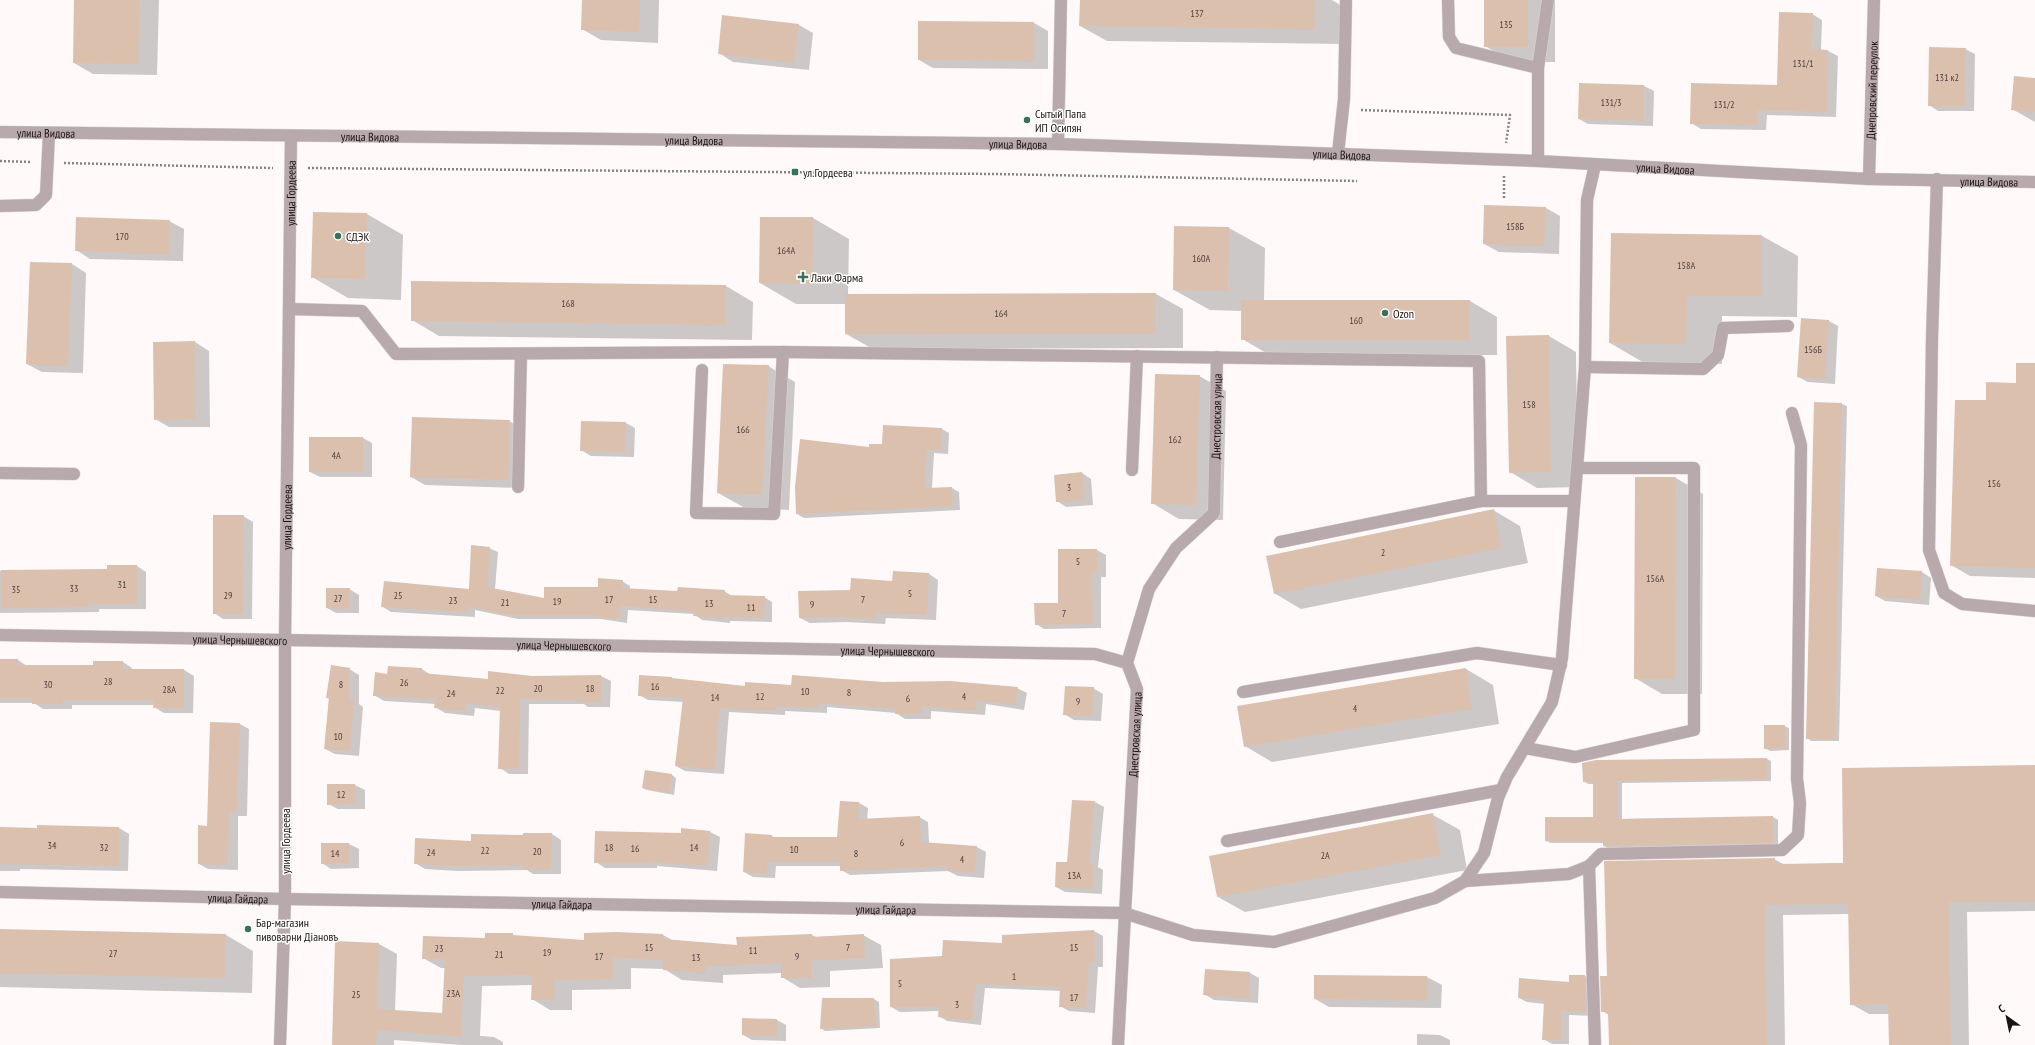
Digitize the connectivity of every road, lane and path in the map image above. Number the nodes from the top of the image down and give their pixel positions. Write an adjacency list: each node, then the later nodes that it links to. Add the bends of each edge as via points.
1 (1061, 0): 11 (street)
2 (1346, 0): 7 (street)
3 (1448, 0): 6 (street, via 1449,37 1456,48)
4 (1548, 0): 6 (street)
5 (1874, 0): 19 (street, Днепровский переулок)
6 (1538, 68): 15 (street)
7 (1342, 110): 12 (street); 13 (path, via 1510,115)
8 (0, 132): 9 (street, улица Видова)
9 (49, 133): 10 (street, улица Видова); 16 (street)
10 (291, 136): 11 (street, улица Видова); 18 (street, улица Гордеева)
11 (1058, 144): 12 (street, улица Видова)
12 (1338, 154): 13 (street, улица Видова)
13 (1504, 160): 15 (street, улица Видова); 23 (path)
14 (0, 161): 16 (path)
15 (1538, 161): 17 (street, улица Видова)
16 (48, 163): 18 (path); 24 (street, via 46,195 36,205)
17 (1595, 165): 19 (street, улица Видова); 31 (street, via 1587,200)
18 (290, 168): 21 (path, via 995,174); 25 (street, улица Гордеева)
19 (1869, 179): 20 (street, улица Видова)
20 (1937, 179): 22 (street, улица Видова); 42 (street, via 1929,550 1944,592 1962,604)
21 (1358, 181)
22 (2035, 182)
23 (1504, 198)
24 (0, 206)
25 (289, 309): 28 (street, via 362,311 396,354); 44 (street, улица Гордеева)
26 (1788, 326): 31 (street, via 1722,328 1718,355 1702,369)
27 (783, 352): 28 (street); 29 (street); 32 (street, via 774,514 696,512)
28 (521, 354): 38 (street)
29 (1137, 356): 30 (street); 35 (street)
30 (1217, 357): 39 (street, via 1479,362); 45 (street, Днестровская улица, via 1214,513 1176,548 1149,589)
31 (1585, 366): 34 (street)
32 (702, 370)
33 (1792, 413): 51 (street, via 1802,445 1798,835 1782,850 1601,854)
34 (1577, 468): 40 (street); 48 (street, via 1694,468 1694,730 1575,756)
35 (1132, 470)
36 (0, 473): 37 (street)
37 (74, 474)
38 (518, 487)
39 (1481, 501): 40 (street); 41 (street)
40 (1574, 502): 46 (street)
41 (1280, 542)
42 (2035, 611)
43 (0, 635): 44 (street, улица Чернышевского)
44 (285, 639): 45 (street, улица Чернышевского, via 1095,654); 54 (street, улица Гордеева)
45 (1127, 663): 55 (street, Днестровская улица, via 1137,689)
46 (1561, 665): 47 (street, via 1477,653); 48 (street, via 1552,702)
47 (1243, 692)
48 (1525, 748): 49 (street)
49 (1501, 790): 50 (street); 52 (street, via 1484,852)
50 (1227, 842)
51 (1589, 866): 52 (street, via 1569,874); 58 (street)
52 (1465, 881): 55 (street, улица Гайдара, via 1435,898 1274,942 1193,935)
53 (0, 892): 54 (street, улица Гайдара)
54 (285, 899): 55 (street, улица Гайдара); 56 (street, улица Гордеева)
55 (1124, 912): 57 (street, Днестровская улица)
56 (280, 1045)
57 (1118, 1045)
58 (1595, 1045)

